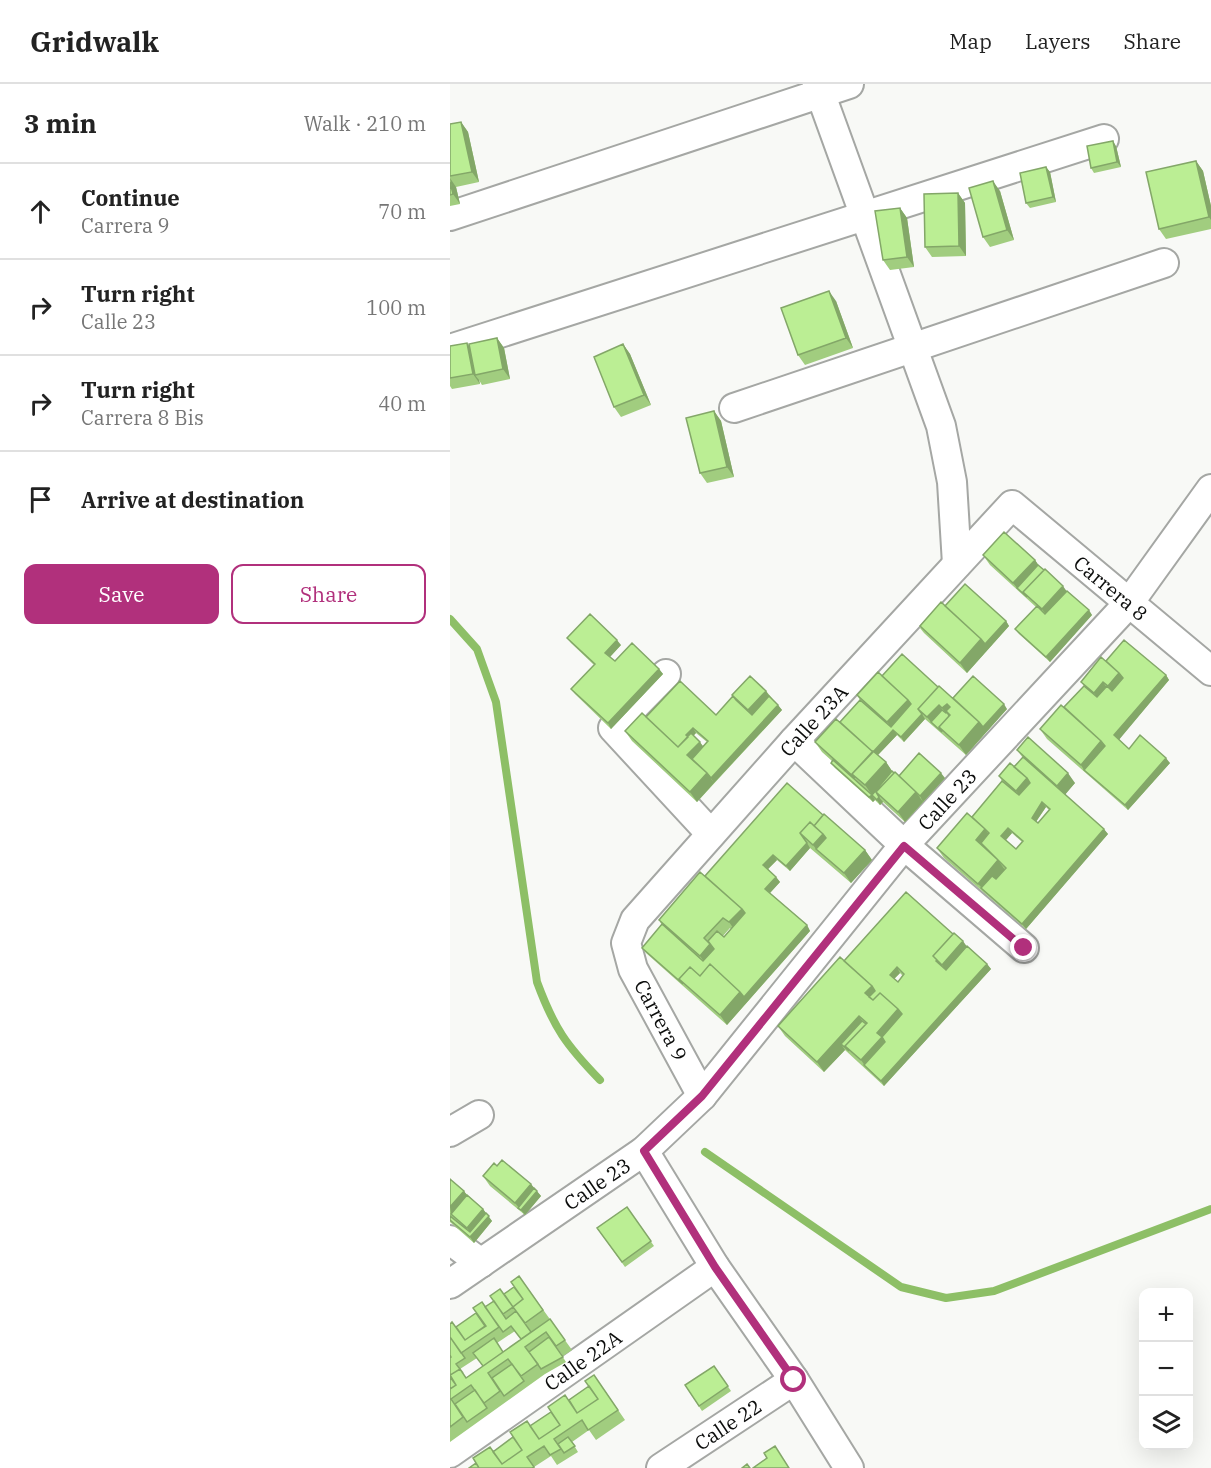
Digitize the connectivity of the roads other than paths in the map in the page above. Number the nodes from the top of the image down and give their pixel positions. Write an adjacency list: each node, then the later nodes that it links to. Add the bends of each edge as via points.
1 (849, 84): 2 (street)
2 (819, 89): 4 (street); 5 (street)
3 (1104, 139): 5 (street)
4 (450, 216)
5 (865, 217): 7 (street); 8 (street)
6 (1164, 263): 7 (street)
7 (913, 348): 9 (street); 12 (street, via 941,426 952,482)
8 (450, 349)
9 (734, 408)
10 (1211, 489): 13 (street, Calle 23)
11 (1012, 505): 12 (street, Calle 23A); 13 (street, Carrera 8)
12 (957, 564): 16 (street, Calle 23A)
13 (1129, 603): 14 (street, Carrera 8); 18 (street, Calle 23)
14 (1211, 671)
15 (666, 674): 17 (street, via 613,728)
16 (794, 741): 17 (street, Calle 23A); 18 (street)
17 (711, 834): 19 (street, Calle 23A, via 635,920)
18 (904, 846): 20 (street); 21 (street, Calle 23)
19 (626, 943): 21 (street, Carrera 9, via 633,969)
20 (1024, 948)
21 (702, 1096): 24 (street, Calle 23)
22 (479, 1114): 23 (street)
23 (450, 1132)
24 (644, 1151): 26 (street, Calle 23); 27 (street)
25 (450, 1240): 26 (street)
26 (481, 1263): 28 (street, Calle 23)
27 (715, 1267): 29 (street); 30 (street, Calle 22A)
28 (450, 1284)
29 (794, 1380): 31 (street, Calle 22); 32 (street)
30 (450, 1453)
31 (661, 1468)
32 (849, 1468)

